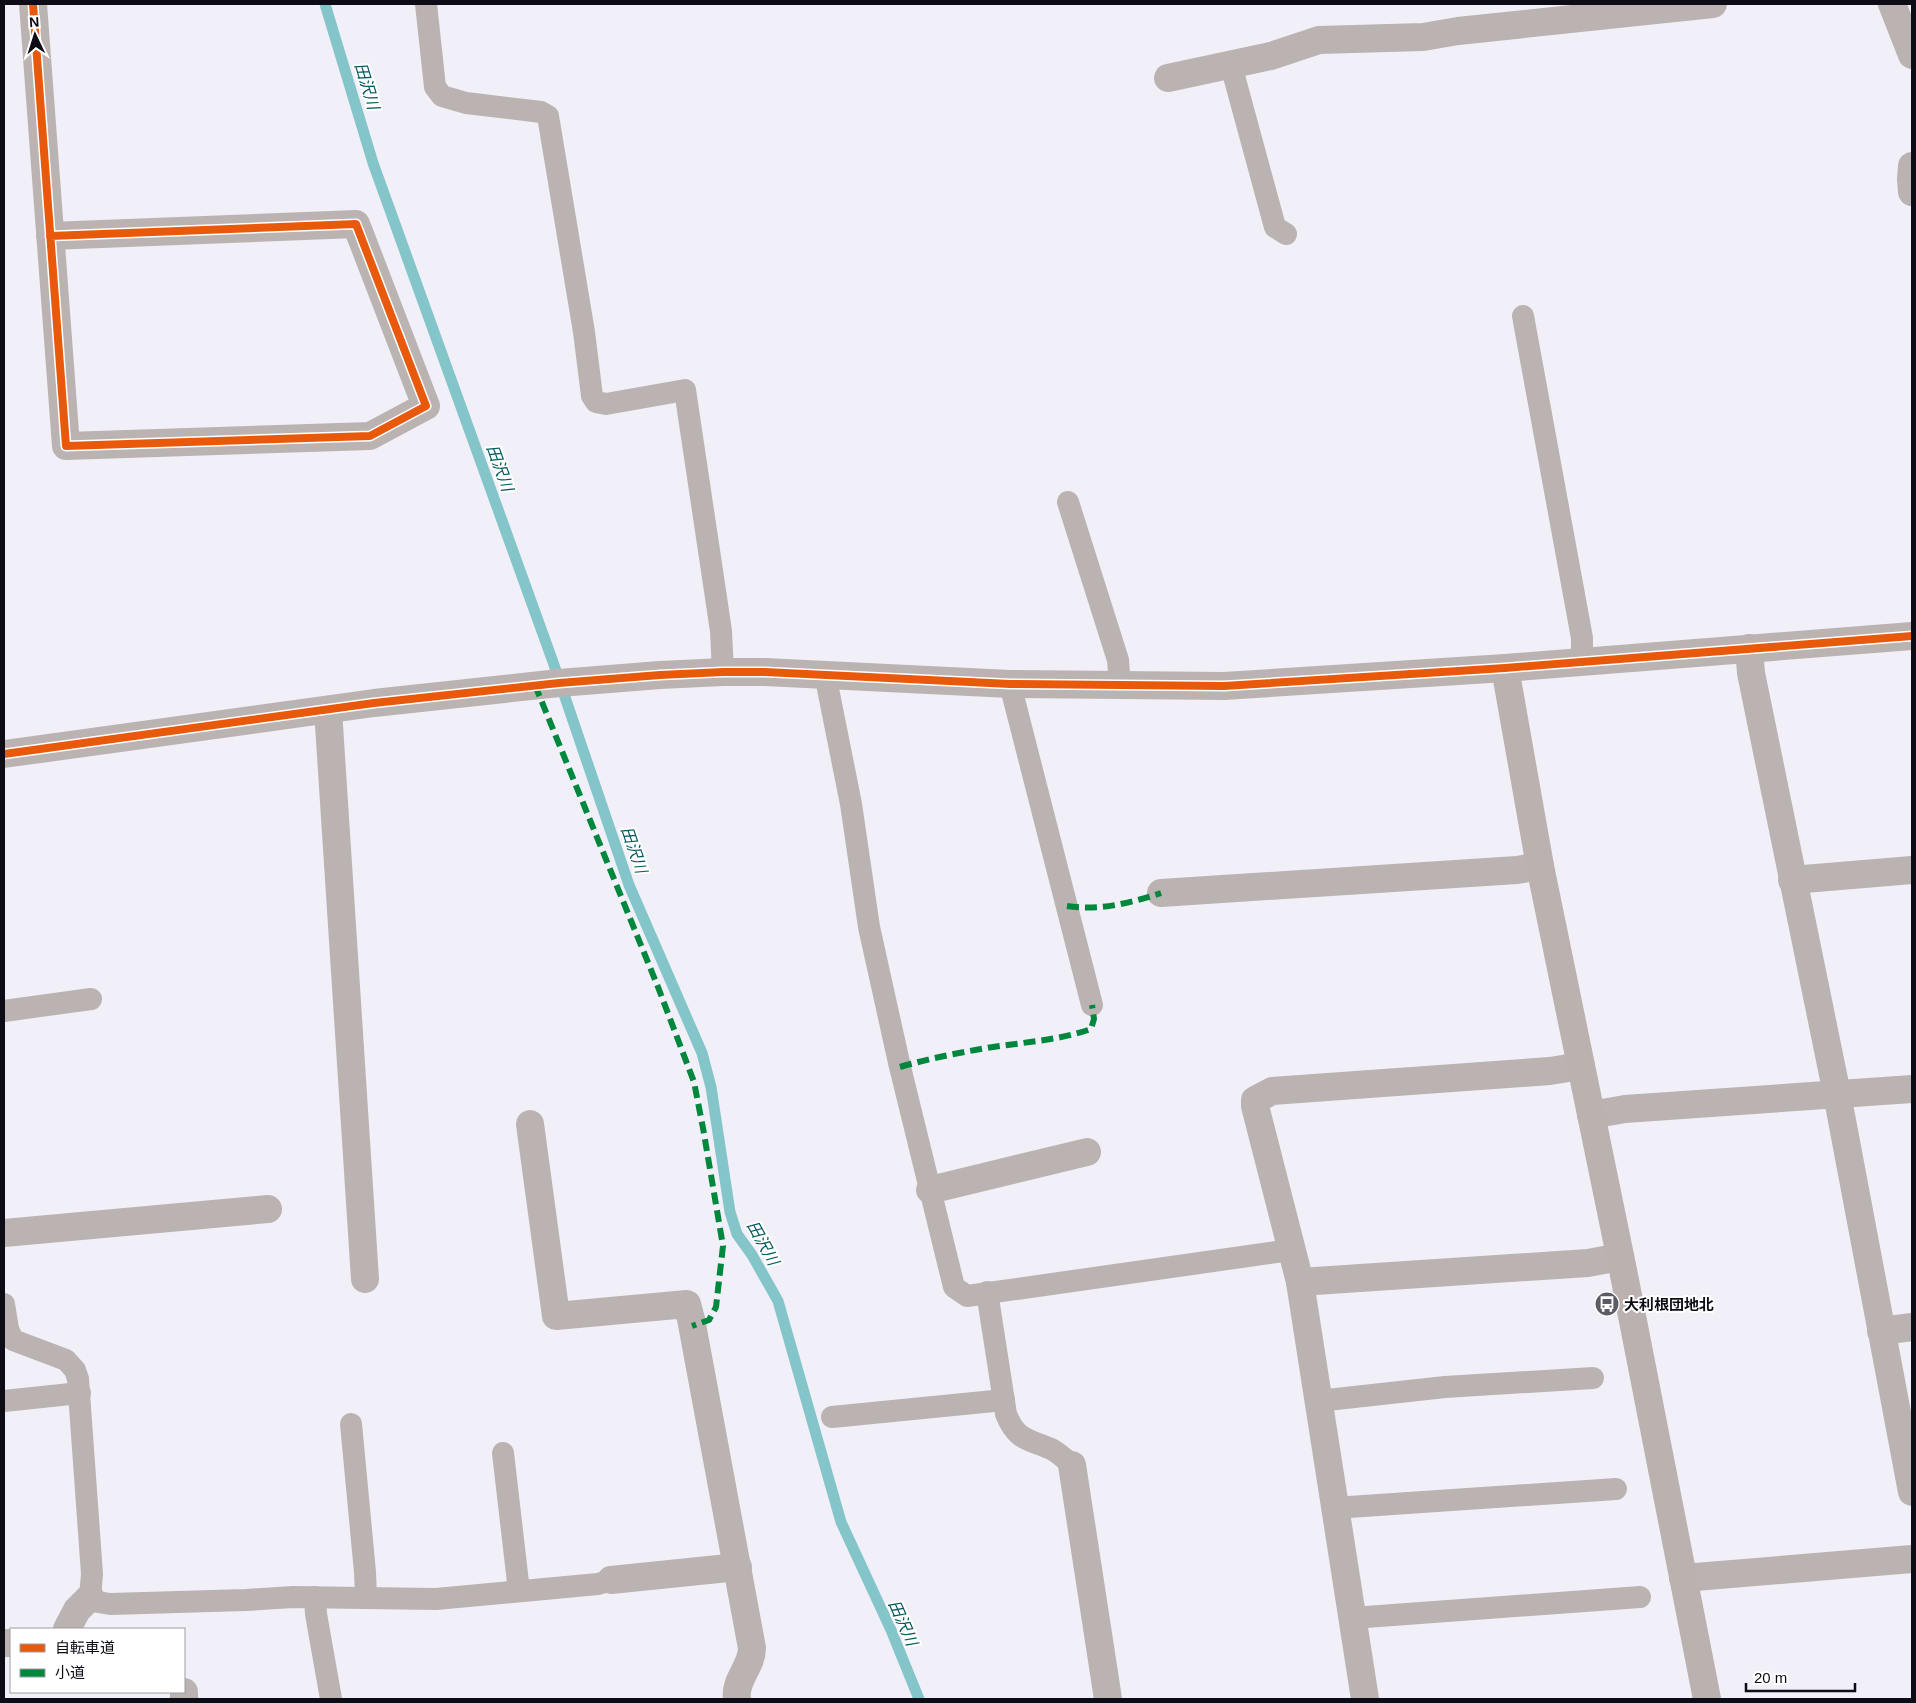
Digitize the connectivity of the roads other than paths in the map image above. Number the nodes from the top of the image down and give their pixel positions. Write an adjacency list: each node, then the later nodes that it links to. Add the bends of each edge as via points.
1 (34, 4): 11 (street)
2 (426, 4): 18 (lane, via 434,87 442,96 466,103 541,112 548,116 592,396 596,402 606,404 685,390 721,631)
3 (1713, 4): 6 (street, via 1423,37 1319,40)
4 (1892, 4): 5 (street)
5 (1912, 55)
6 (1231, 65): 7 (street); 10 (lane, via 1275,227)
7 (1168, 78)
8 (1912, 166): 9 (street)
9 (1912, 192)
10 (1286, 234)
11 (50, 236): 11 (street, via 66,446 370,436 426,406 356,224)
12 (1523, 316): 16 (lane, via 1582,638)
13 (1068, 502): 21 (lane, via 1118,660)
14 (1912, 636): 15 (street)
15 (1749, 648): 16 (street); 26 (street, via 1751,673)
16 (1582, 662): 17 (street)
17 (1505, 668): 21 (street, via 1224,686); 24 (street)
18 (723, 672): 19 (street); 22 (street, via 559,683)
19 (829, 675): 20 (street); 37 (lane, via 828,688 851,804 869,927)
20 (1010, 684): 21 (street); 29 (lane)
21 (1120, 686)
22 (328, 710): 23 (street); 42 (street)
23 (4, 754)
24 (1540, 866): 27 (street); 31 (street)
25 (1912, 870): 26 (street)
26 (1792, 880): 33 (street)
27 (1161, 893)
28 (91, 999): 30 (lane)
29 (1092, 1005)
30 (4, 1011)
31 (1580, 1066): 34 (street); 40 (street, via 1550,1071 1272,1091 1255,1100)
32 (1912, 1089): 33 (street)
33 (1836, 1094): 34 (street, via 1625,1109); 47 (street)
34 (1591, 1115): 41 (street)
35 (530, 1124): 61 (street, via 556,1316 687,1304)
36 (1087, 1152): 37 (street)
37 (930, 1190): 44 (lane, via 954,1287 967,1296)
38 (268, 1209): 39 (street)
39 (4, 1233)
40 (1291, 1250): 43 (street); 44 (lane)
41 (1620, 1256): 43 (street, via 1588,1263); 62 (street)
42 (365, 1279)
43 (1300, 1282): 52 (street)
44 (987, 1292): 50 (lane)
45 (4, 1304): 49 (lane, via 13,1340 66,1360 75,1370)
46 (1912, 1327): 47 (street)
47 (1881, 1331): 58 (street)
48 (1593, 1378): 52 (lane)
49 (80, 1393): 51 (lane); 65 (lane, via 92,1574)
50 (1004, 1400): 53 (lane); 56 (lane, via 1011,1426 1026,1440 1054,1450)
51 (4, 1401)
52 (1318, 1401): 59 (street)
53 (832, 1416)
54 (350, 1424): 67 (lane)
55 (503, 1453): 64 (lane)
56 (1072, 1465): 73 (street)
57 (1616, 1490): 59 (lane)
58 (1912, 1492)
59 (1334, 1508): 69 (street)
60 (1912, 1559): 62 (street)
61 (738, 1567): 63 (street); 72 (street, via 752,1655 738,1684)
62 (1683, 1578): 75 (street)
63 (611, 1580): 64 (lane)
64 (519, 1592): 67 (lane, via 436,1599)
65 (90, 1597): 66 (lane, via 110,1604); 70 (street, via 77,1610)
66 (315, 1597): 67 (lane); 71 (lane)
67 (366, 1597)
68 (1640, 1597): 69 (lane)
69 (1352, 1618): 74 (street)
70 (68, 1628)
71 (331, 1699)
72 (737, 1699)
73 (1108, 1699)
74 (1365, 1699)
75 (1707, 1699)

